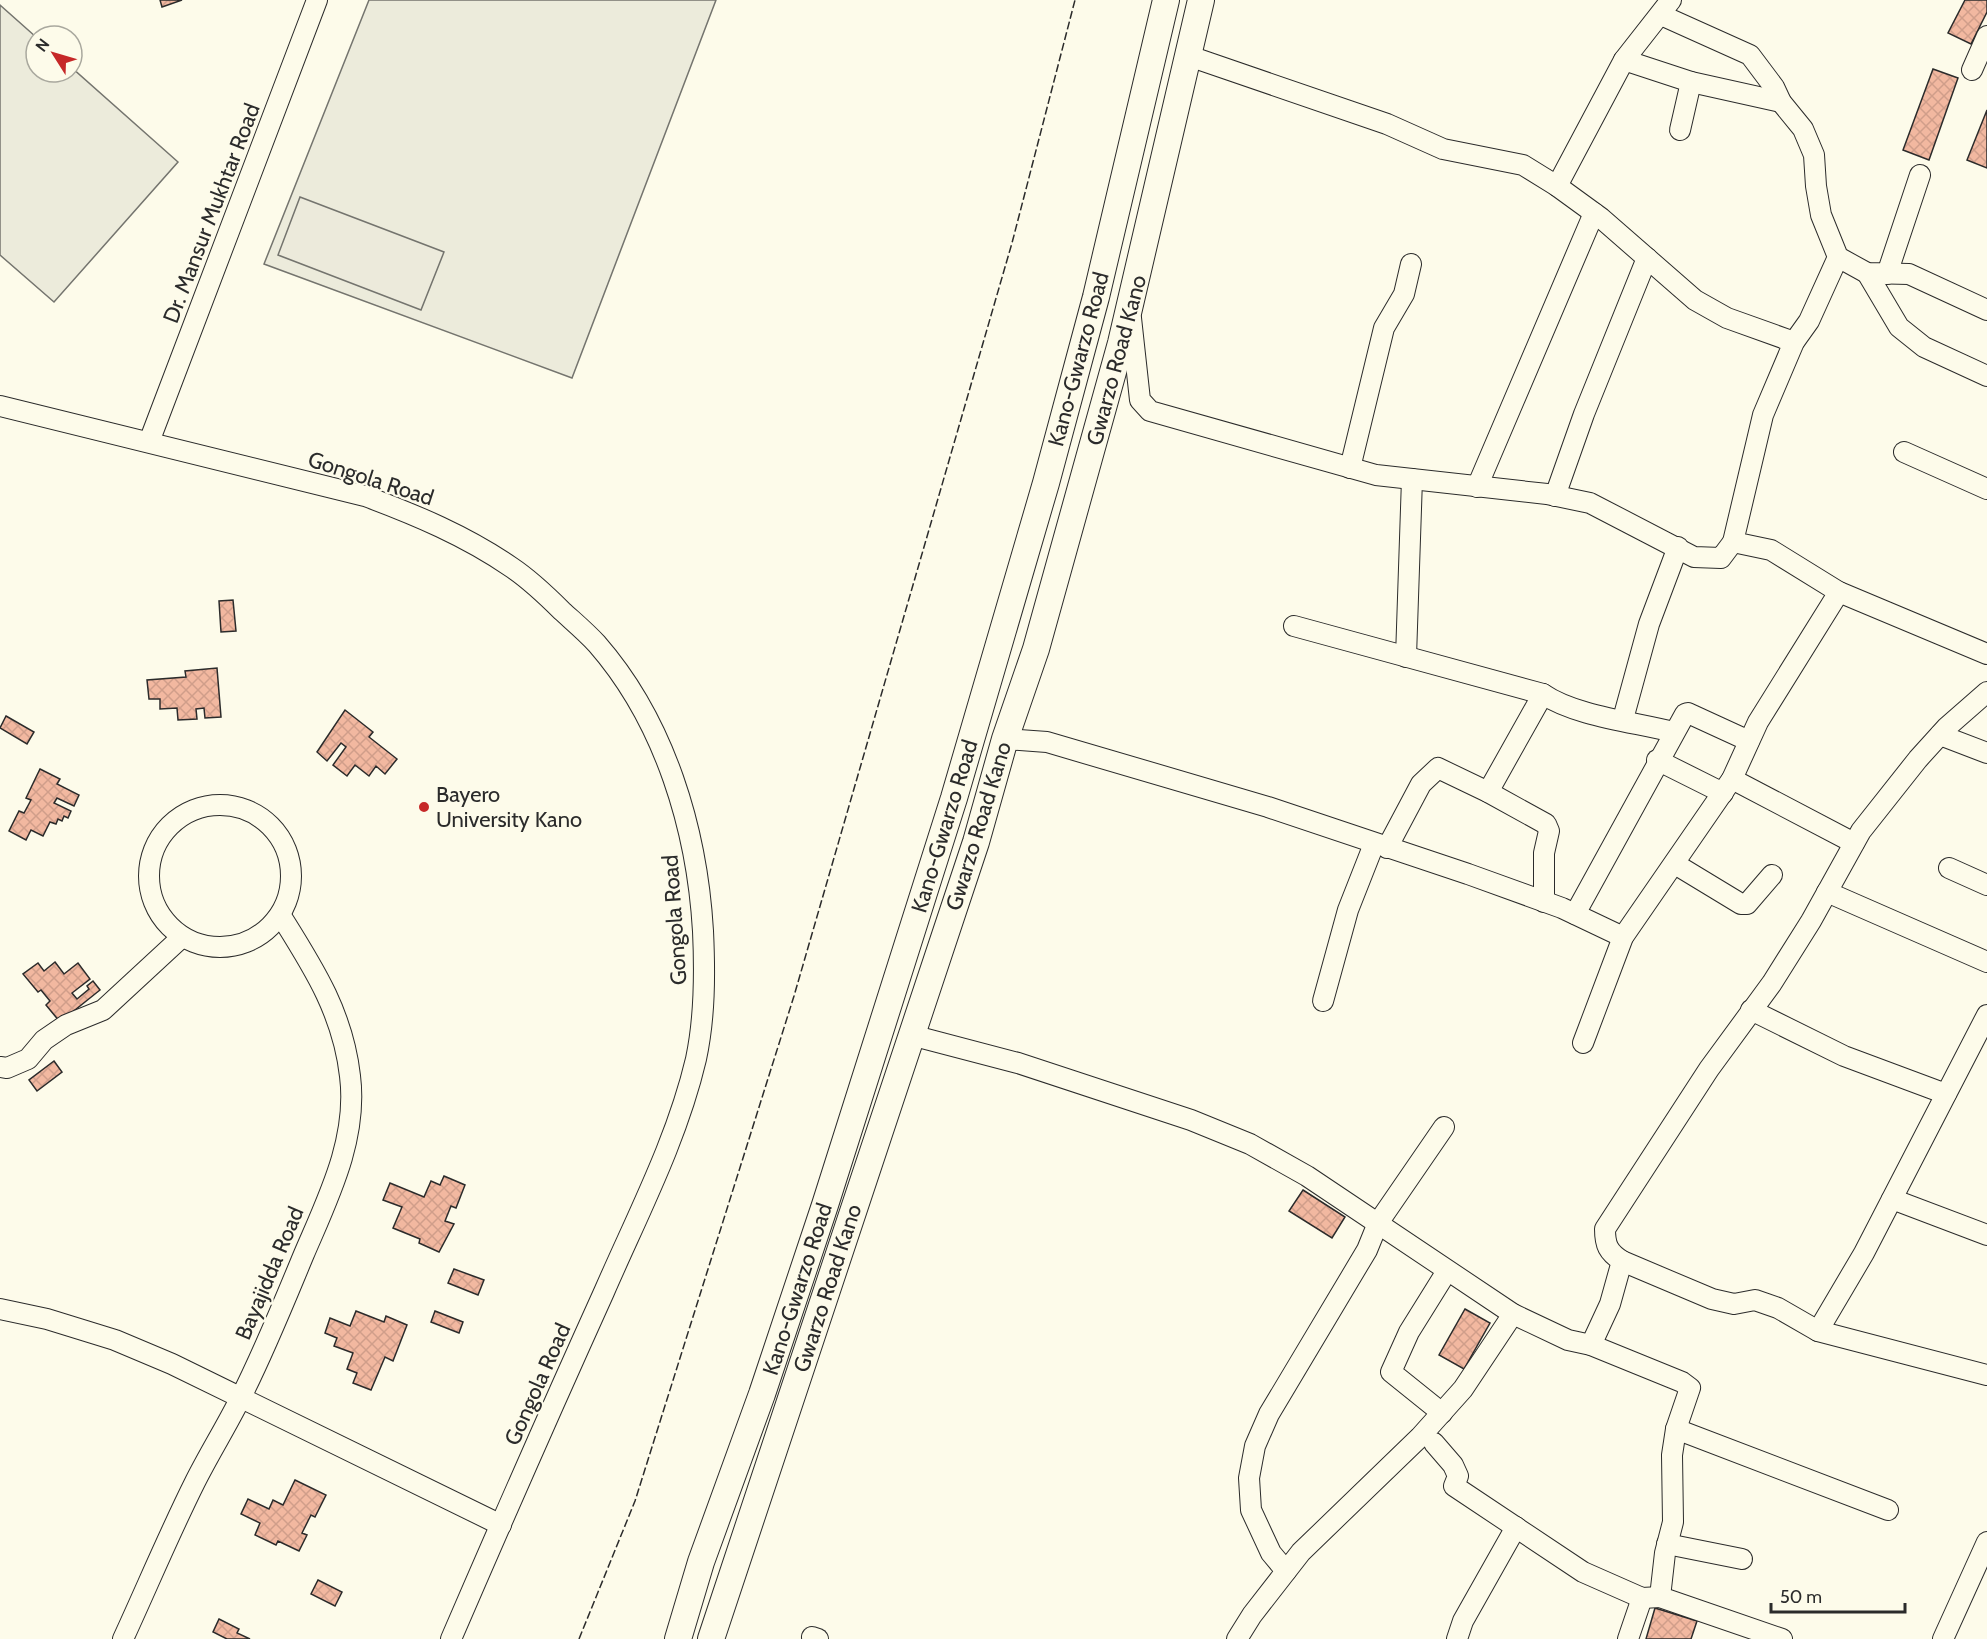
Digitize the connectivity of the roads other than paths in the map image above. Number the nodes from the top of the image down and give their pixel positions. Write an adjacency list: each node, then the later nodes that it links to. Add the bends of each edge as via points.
1 (317, 0): 25 (street, Dr. Mansur Mukhtar Road)
2 (1166, 0): 94 (main road, Kano-Gwarzo Road, via 1096,297 957,787 825,1205)
3 (1201, 0): 6 (main road, Gwarzo Road Kano)
4 (1666, 8): 7 (street); 10 (street, via 1750,55)
5 (1987, 36): 8 (street)
6 (1189, 56): 13 (street, via 1387,124 1443,149 1523,165); 20 (main road, Gwarzo Road Kano)
7 (1624, 60): 9 (street); 13 (street)
8 (1972, 70)
9 (1691, 82): 10 (street); 11 (street)
10 (1781, 102): 15 (street, via 1803,129 1814,155 1821,215)
11 (1680, 130)
12 (1920, 174): 19 (street)
13 (1557, 186): 14 (street)
14 (1594, 213): 16 (street); 29 (street)
15 (1839, 257): 18 (street); 22 (street, via 1809,321)
16 (1647, 258): 22 (street, via 1695,300 1727,318); 31 (street)
17 (1411, 264): 27 (street, via 1404,294 1384,328)
18 (1867, 273): 19 (street); 23 (street, via 1899,327 1924,347)
19 (1887, 274): 21 (street, via 1909,274)
20 (1130, 309): 27 (street, via 1140,400 1150,411); 43 (main road, Gwarzo Road Kano, via 1042,626)
21 (1987, 310)
22 (1794, 342): 32 (street, via 1763,415)
23 (1987, 376)
24 (0, 406): 25 (street, Gongola Road)
25 (149, 442): 85 (street, Gongola Road, via 365,496 418,515 513,568 597,644 627,685 658,741 683,808 696,857 704,954 703,1013 696,1059 661,1162)
26 (1904, 452): 30 (street)
27 (1350, 468): 28 (street)
28 (1413, 479): 29 (street); 37 (street)
29 (1477, 487): 31 (street)
30 (1987, 489)
31 (1555, 496): 33 (street, via 1590,503)
32 (1733, 542): 33 (street, via 1721,558 1711,559 1694,557); 34 (street, via 1771,550)
33 (1678, 547): 40 (street, via 1649,624)
34 (1839, 592): 36 (street); 44 (street)
35 (1294, 626): 37 (street)
36 (1987, 654)
37 (1406, 657): 39 (street)
38 (1987, 692): 42 (street)
39 (1543, 694): 40 (street, via 1557,704); 48 (street)
40 (1623, 719): 41 (street)
41 (1673, 732): 44 (street, via 1688,713); 46 (street)
42 (1940, 735): 45 (street); 49 (street, via 1894,787)
43 (1005, 739): 50 (street, via 1047,742 1268,807); 65 (main road, Gwarzo Road Kano, via 976,842)
44 (1749, 741): 47 (street)
45 (1987, 753)
46 (1657, 760): 47 (street); 57 (street)
47 (1727, 786): 49 (street); 51 (street)
48 (1488, 792): 50 (street, via 1438,768 1421,784); 56 (street, via 1546,824 1549,831 1544,853)
49 (1854, 843): 55 (street)
50 (1380, 846): 56 (street); 62 (street, via 1345,920)
51 (1675, 864): 53 (street, via 1741,904 1747,904); 60 (street)
52 (1950, 868): 54 (street)
53 (1772, 875)
54 (1987, 885)
55 (1827, 892): 61 (street); 63 (street)
56 (1544, 902): 57 (street)
57 (1575, 914): 60 (street)
58 (281, 916): 59 (street, via 266,931 225,948 202,946); 59 (street, via 291,867 284,844 270,825 250,812 227,805 204,807 182,816 164,832 148,877 152,900 164,921); 80 (street, Bayajidda Road, via 322,982 334,1014 351,1076 351,1112 347,1142 334,1181)
59 (182, 937): 67 (street, via 103,1010 66,1025 44,1040 28,1059)
60 (1623, 937): 66 (street)
61 (1987, 962)
62 (1323, 1000)
63 (1751, 1010): 68 (street, via 1844,1056); 73 (street, via 1640,1171 1605,1229 1610,1253)
64 (1987, 1016): 68 (street)
65 (911, 1035): 71 (street, via 1018,1063 1223,1133 1307,1176); 95 (main road, Gwarzo Road Kano)
66 (1583, 1043)
67 (0, 1067)
68 (1946, 1094): 70 (street)
69 (1444, 1128): 71 (street)
70 (1892, 1199): 72 (street); 77 (street)
71 (1378, 1223): 74 (street); 90 (street, via 1367,1250 1269,1414 1255,1446 1249,1478 1251,1510 1271,1553)
72 (1987, 1235)
73 (1622, 1261): 77 (street, via 1712,1299 1734,1304 1755,1300 1771,1305); 78 (street, via 1610,1304)
74 (1447, 1271): 76 (street); 81 (street, via 1409,1332 1390,1372)
75 (0, 1310): 80 (street, via 47,1319 115,1340)
76 (1513, 1314): 78 (street, via 1568,1340); 81 (street, via 1463,1389)
77 (1818, 1331): 79 (street)
78 (1592, 1345): 82 (street, via 1665,1373 1690,1388)
79 (1987, 1375)
80 (240, 1398): 85 (street); 92 (street, Bayajidda Road, via 195,1483)
81 (1442, 1413): 90 (street, via 1331,1520)
82 (1676, 1429): 84 (street); 88 (street, via 1672,1455 1673,1522)
83 (1434, 1443): 86 (street, via 1458,1476 1454,1486)
84 (1888, 1510)
85 (501, 1525): 93 (street, Gongola Road)
86 (1516, 1527): 91 (street, via 1583,1572); 97 (street, via 1463,1621)
87 (1987, 1542): 100 (street)
88 (1667, 1544): 89 (street); 91 (street)
89 (1742, 1559)
90 (1286, 1571): 96 (street)
91 (1651, 1598): 98 (street); 99 (street)
92 (123, 1639)
93 (450, 1639)
94 (678, 1639)
95 (711, 1639)
96 (1238, 1639)
97 (1457, 1639)
98 (1628, 1639)
99 (1782, 1639)
100 (1944, 1639)

